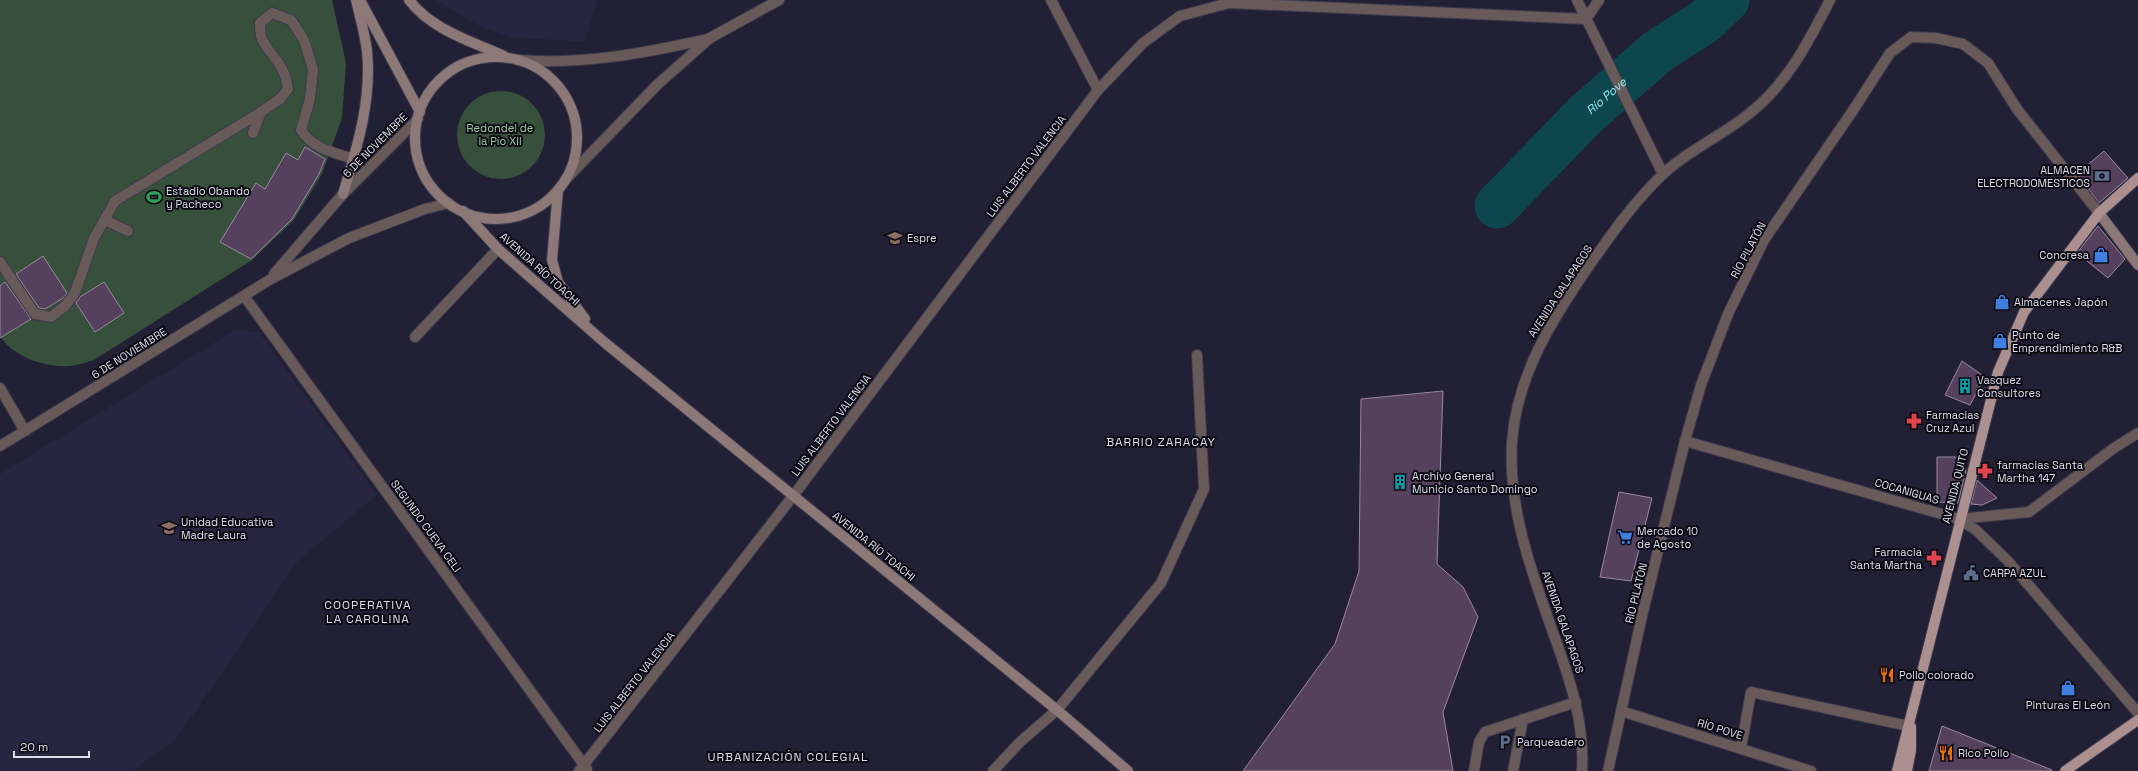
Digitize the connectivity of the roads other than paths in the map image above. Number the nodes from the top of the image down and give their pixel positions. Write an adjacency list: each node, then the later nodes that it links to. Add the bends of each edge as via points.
1 (356, 0): 16 (main road, via 365,37 368,65 366,103)
2 (360, 0): 14 (main road)
3 (409, 0): 11 (main road, via 420,12 443,28)
4 (779, 0): 10 (street)
5 (1051, 0): 12 (street)
6 (1577, 0): 9 (street)
7 (1599, 0): 9 (street)
8 (1830, 0): 17 (street, AVENIDA GALAPAGOS, via 1805,47 1772,94 1750,113 1695,149)
9 (1586, 19): 12 (street, LUIS ALBERTO VALENCIA, via 1229,4 1180,16 1143,43); 17 (street)
10 (710, 38): 11 (street, via 645,53 590,61 541,62); 19 (street, via 658,84)
11 (513, 59): 14 (main road, via 483,58 458,67 437,84); 19 (main road, via 544,72 564,94 571,107 577,136 576,151)
12 (1098, 90): 40 (street, LUIS ALBERTO VALENCIA)
13 (261, 112): 15 (street); 16 (street, via 280,100 288,89 286,74 261,38 260,23 272,13 291,20 304,40 313,69 310,99 301,130 307,139 324,149); 25 (street, via 116,201)
14 (419, 115): 21 (street, 6 DE NOVIEMBRE); 22 (main road, via 416,144 420,166 432,187)
15 (253, 133)
16 (354, 159): 21 (main road)
17 (1663, 174): 42 (street, AVENIDA GALAPAGOS, via 1617,226 1544,335 1518,401 1511,471 1521,534)
18 (2138, 178): 24 (main road, AVENIDA QUITO)
19 (566, 179): 20 (main road)
20 (558, 190): 23 (main road, via 534,209 507,218 484,217); 33 (main road, AVENIDA RÍO TOACHI, via 552,260 558,282)
21 (343, 194): 30 (street, 6 DE NOVIEMBRE)
22 (449, 203): 23 (main road); 30 (street, 6 DE NOVIEMBRE, via 425,209 349,238)
23 (463, 211): 27 (main road, AVENIDA RÍO TOACHI)
24 (2099, 213): 29 (main road); 38 (street, RÍO PILATÓN, via 2017,109 1988,63 1963,44 1936,38 1911,37 1890,53 1764,240 1725,322 1701,385); 41 (main road, AVENIDA QUITO, via 2024,312 1998,372)
25 (105, 220): 26 (street); 28 (street, via 94,238 75,293 65,306 51,317 35,314)
26 (128, 231)
27 (498, 249): 32 (street); 33 (main road, AVENIDA RÍO TOACHI)
28 (0, 262)
29 (2138, 265)
30 (270, 278): 31 (street, 6 DE NOVIEMBRE)
31 (244, 296): 36 (street, 6 DE NOVIEMBRE); 51 (street, SEGUNDO CUEVA CELI)
32 (415, 338)
33 (604, 342): 40 (main road, AVENIDA RÍO TOACHI)
34 (1197, 355): 43 (street, via 1204,489 1162,583)
35 (0, 388): 36 (street)
36 (25, 431): 39 (street, 6 DE NOVIEMBRE)
37 (2138, 433): 41 (street, via 2029,512)
38 (1685, 441): 41 (street, COCANIGUAS); 44 (street, RÍO PILATÓN)
39 (0, 446)
40 (793, 496): 43 (main road, AVENIDA RÍO TOACHI); 51 (street, LUIS ALBERTO VALENCIA)
41 (1960, 519): 45 (street, COCANIGUAS, via 1976,530 2008,561); 46 (main road, AVENIDA QUITO)
42 (1576, 702): 47 (street); 56 (street, AVENIDA GALAPAGOS, via 1583,746)
43 (1057, 710): 52 (street, via 1020,742); 53 (main road, AVENIDA RÍO TOACHI)
44 (1621, 711): 50 (street, RÍO POVE); 57 (street, RÍO PILATÓN)
45 (2138, 713)
46 (1911, 715): 49 (main road, AVENIDA QUITO); 60 (main road, via 1911,750)
47 (1523, 719): 54 (street, via 1485,732 1479,742); 55 (street)
48 (2138, 720): 61 (main road)
49 (1908, 726): 50 (street, via 1751,692); 59 (main road, AVENIDA QUITO)
50 (1741, 748): 58 (street, RÍO POVE)
51 (584, 769)
52 (993, 771)
53 (1128, 771)
54 (1474, 771)
55 (1513, 771)
56 (1582, 771)
57 (1608, 771)
58 (1811, 771)
59 (1897, 771)
60 (1907, 771)
61 (2066, 771)

